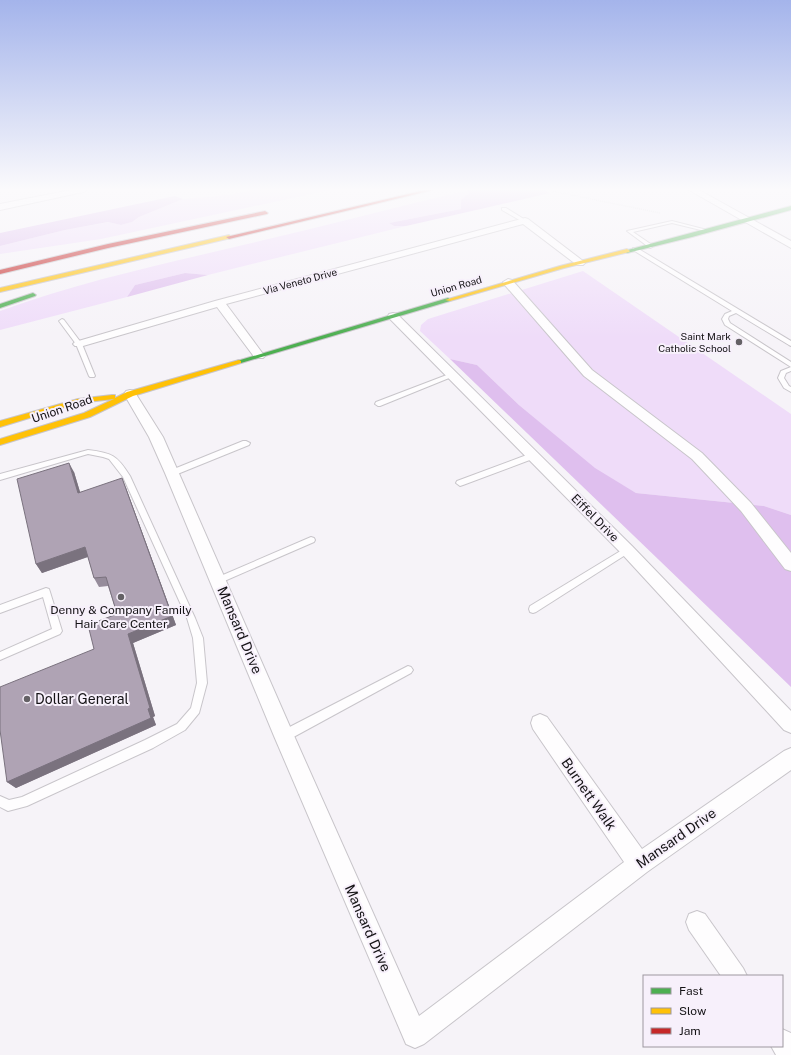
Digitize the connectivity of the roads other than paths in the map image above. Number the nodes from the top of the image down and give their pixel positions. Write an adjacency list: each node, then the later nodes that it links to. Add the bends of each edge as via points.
1 (115, 239): 12 (main road)
2 (143, 239): 15 (main road)
3 (218, 239): 13 (main road)
4 (457, 239): 20 (street, Via Veneto Drive)
5 (549, 239): 14 (street)
6 (641, 239): 10 (lane)
7 (677, 239): 10 (main road, Union Road)
8 (780, 239): 9 (street)
9 (791, 245)
10 (650, 246): 11 (main road, Union Road)
11 (634, 249): 14 (main road, Union Road); 22 (lane)
12 (39, 253)
13 (145, 256): 17 (main road); 18 (main road)
14 (580, 263): 16 (main road, Union Road)
15 (0, 272)
16 (508, 282): 23 (main road, Union Road); 44 (street, via 588,373 697,456 746,507)
17 (55, 287)
18 (0, 290)
19 (40, 292): 21 (main road)
20 (218, 303): 25 (street, Via Veneto Drive); 27 (street)
21 (0, 306)
22 (738, 311): 26 (lane); 28 (lane, via 728,315 725,319 726,324)
23 (393, 316): 27 (main road, Union Road); 30 (street, Eiffel Drive)
24 (62, 321): 25 (lane)
25 (79, 344): 31 (lane)
26 (791, 344)
27 (259, 356): 33 (main road, Union Road)
28 (791, 365)
29 (791, 369): 32 (lane, via 783,372 781,378)
30 (452, 375): 34 (lane); 38 (street, Eiffel Drive)
31 (92, 376)
32 (791, 390)
33 (130, 394): 35 (main road, Union Road, via 78,401); 36 (main road, Union Road, via 87,415); 39 (street, Mansard Drive, via 156,437)
34 (378, 404)
35 (0, 424)
36 (0, 442)
37 (246, 443): 39 (lane)
38 (532, 456): 41 (lane); 43 (street, Eiffel Drive)
39 (172, 473): 45 (street, Mansard Drive)
40 (0, 477): 54 (lane, via 88,452 112,457 126,476 198,638 202,683 195,710 181,727 23,802 8,806)
41 (460, 483)
42 (311, 540): 45 (lane)
43 (627, 550): 47 (lane); 51 (street, Eiffel Drive)
44 (791, 565)
45 (219, 580): 52 (street, Mansard Drive)
46 (0, 609): 48 (lane, via 46,592 57,631)
47 (533, 609)
48 (0, 656)
49 (408, 670): 52 (lane)
50 (540, 723): 55 (street, Burnett Walk)
51 (791, 724)
52 (284, 736): 55 (street, Mansard Drive, via 415,1035)
53 (791, 758): 55 (street, Mansard Drive)
54 (0, 801)
55 (639, 864)
56 (697, 922): 57 (street)
57 (734, 975)
58 (783, 1043): 59 (street)
59 (791, 1055)

